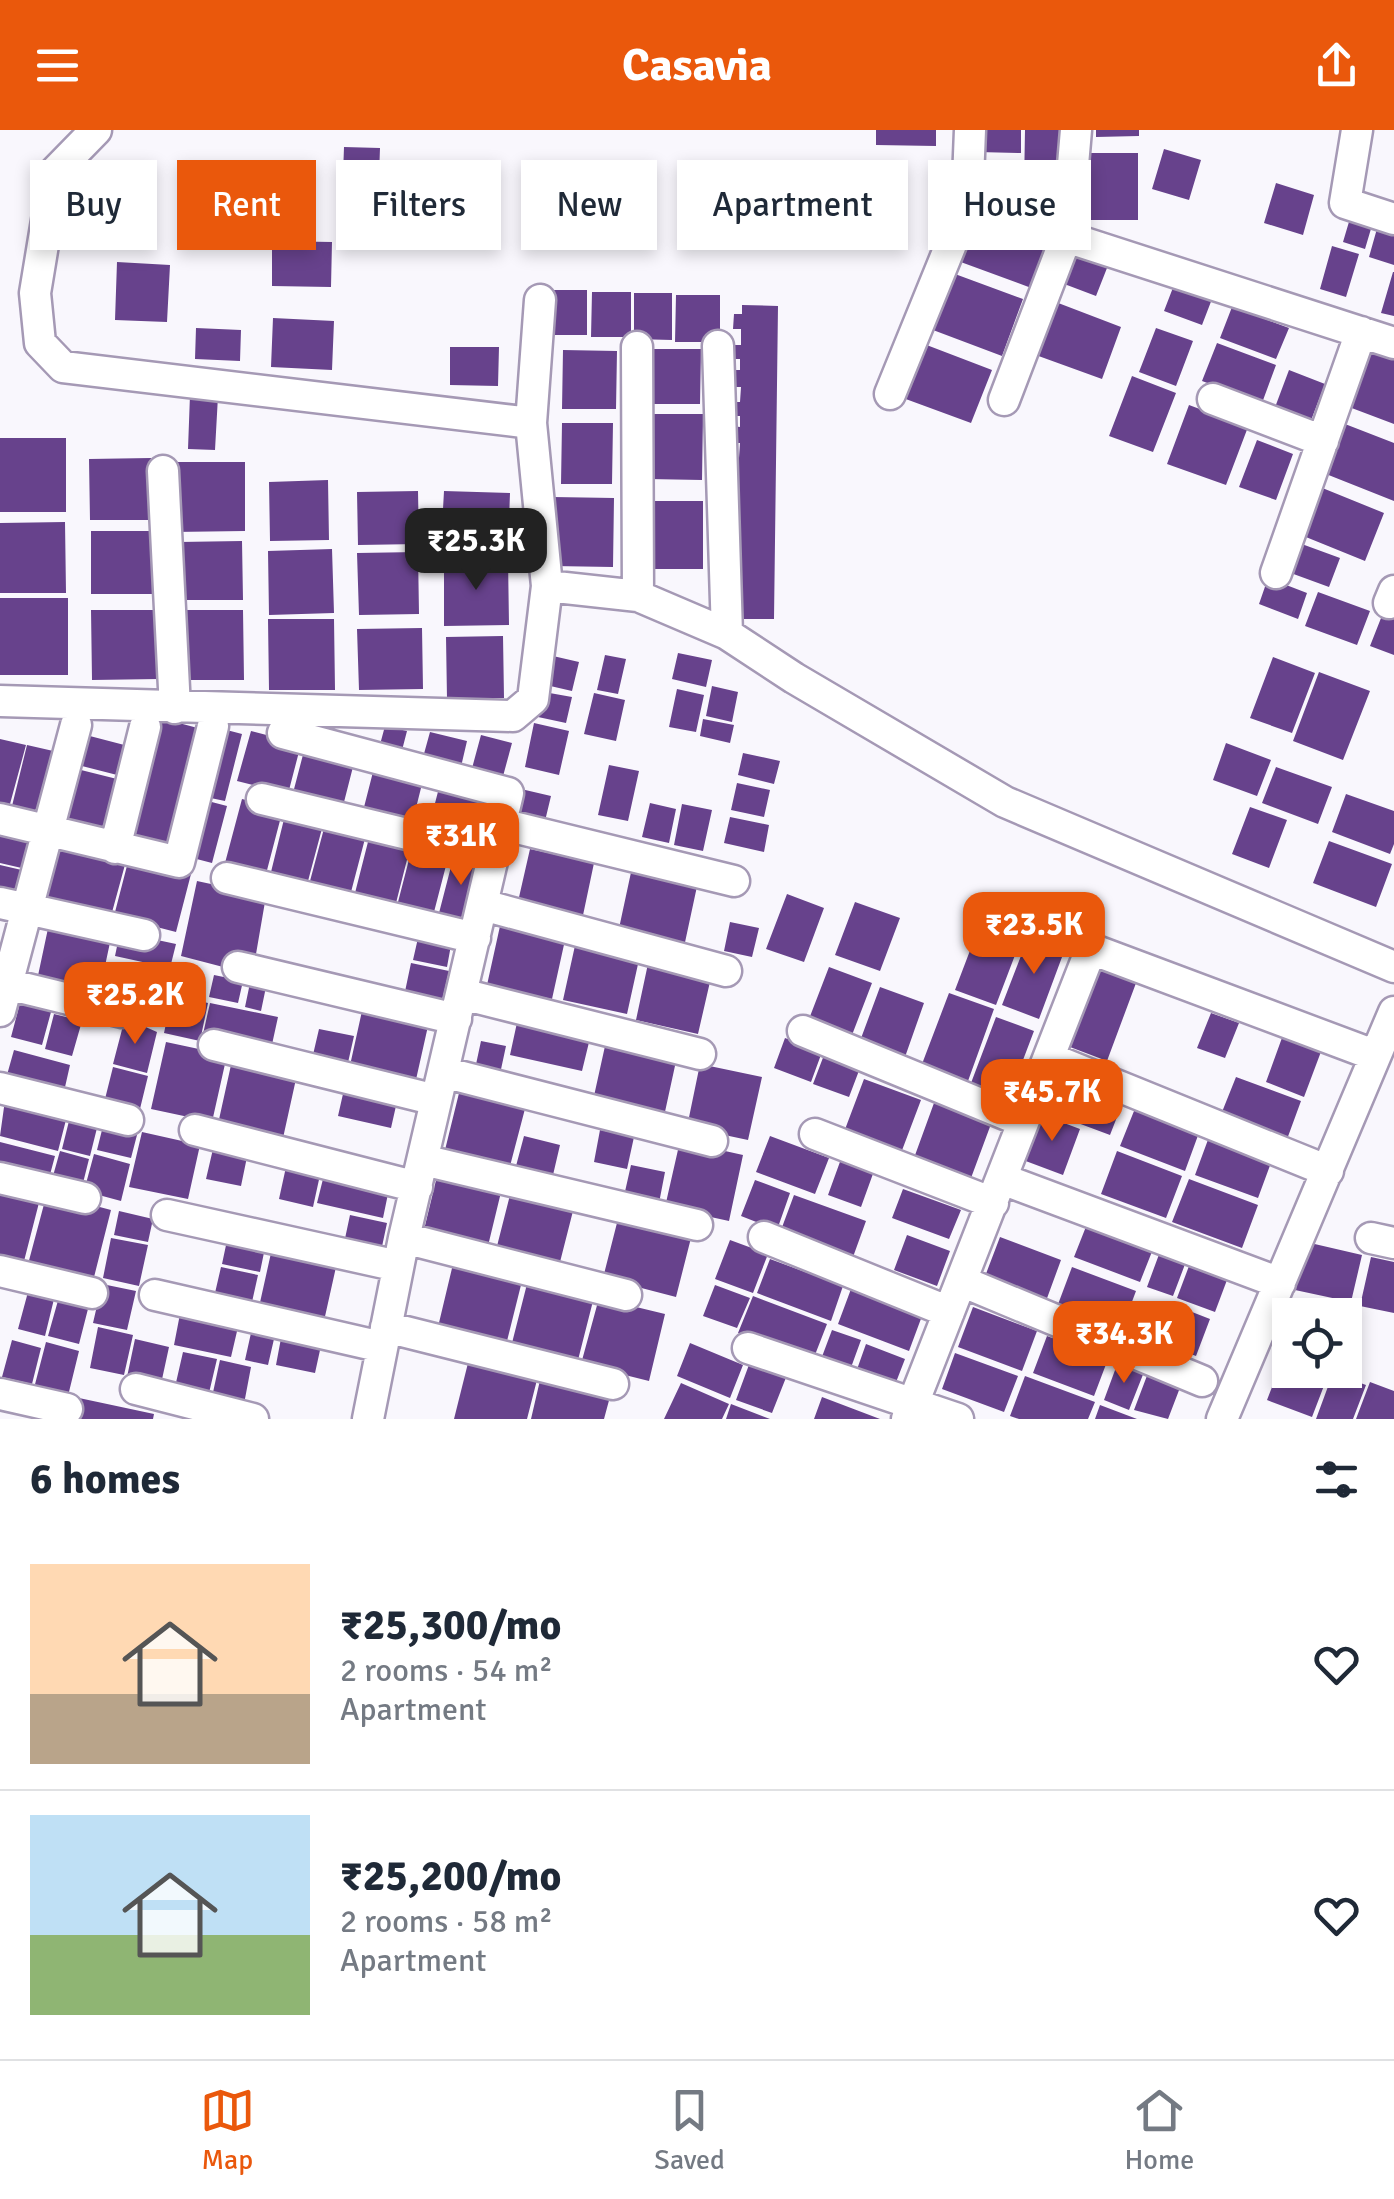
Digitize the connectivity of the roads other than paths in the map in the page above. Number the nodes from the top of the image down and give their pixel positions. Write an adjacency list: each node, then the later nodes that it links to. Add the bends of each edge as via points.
1 (96, 130): 19 (street, via 55,172 35,293 40,342 63,367)
2 (970, 130): 5 (street)
3 (1076, 130): 6 (street)
4 (1357, 130): 7 (street, via 1345,203)
5 (969, 160)
6 (1073, 160)
7 (1394, 219)
8 (1091, 243): 12 (street)
9 (949, 250): 16 (street)
10 (1061, 250): 18 (street)
11 (540, 300): 19 (street)
12 (1361, 332): 13 (street); 20 (street)
13 (1394, 344)
14 (718, 346): 25 (street)
15 (638, 347): 24 (street)
16 (890, 394)
17 (1213, 399): 20 (street)
18 (1004, 400)
19 (532, 424): 23 (street)
20 (1323, 441): 22 (street)
21 (163, 471): 27 (street)
22 (1276, 573)
23 (546, 586): 24 (street); 27 (street, via 533,698 513,716)
24 (638, 596): 25 (street)
25 (727, 634): 45 (street, via 1006,802)
26 (0, 701): 27 (street)
27 (175, 708)
28 (76, 725): 35 (street)
29 (213, 726): 36 (street, via 178,862)
30 (144, 727): 36 (street)
31 (283, 733): 34 (street, via 508,793)
32 (262, 799): 37 (street)
33 (0, 819): 35 (street)
34 (501, 824): 37 (street); 39 (street)
35 (48, 831): 36 (street); 41 (street)
36 (115, 848)
37 (494, 856): 40 (street)
38 (227, 878): 43 (street)
39 (734, 882)
40 (483, 905): 43 (street); 46 (street)
41 (14, 906): 42 (street); 47 (street)
42 (144, 934)
43 (475, 938): 48 (street)
44 (238, 967): 48 (street)
45 (1394, 968)
46 (726, 971)
47 (2, 1002): 49 (street)
48 (459, 1006): 53 (street); 56 (street)
49 (122, 1012)
50 (1394, 1012): 54 (street)
51 (803, 1031): 59 (street)
52 (214, 1045): 56 (street)
53 (700, 1054)
54 (1374, 1055): 55 (street, via 1091,950); 63 (street)
55 (1048, 1058): 59 (street); 63 (street)
56 (440, 1086): 62 (street); 64 (street)
57 (0, 1088): 58 (street)
58 (128, 1120)
59 (1022, 1121): 66 (street)
60 (195, 1130): 64 (street)
61 (814, 1134): 66 (street)
62 (712, 1141)
63 (1328, 1171): 74 (street)
64 (420, 1174): 69 (street); 71 (street)
65 (0, 1178): 67 (street)
66 (997, 1191): 73 (street); 74 (street)
67 (85, 1198)
68 (166, 1215): 71 (street)
69 (696, 1225)
70 (764, 1237): 78 (street)
71 (401, 1252): 77 (street); 79 (street)
72 (0, 1271): 75 (street)
73 (961, 1281): 78 (street); 81 (street)
74 (1280, 1283): 90 (street)
75 (92, 1293)
76 (155, 1295): 79 (street)
77 (626, 1295)
78 (949, 1312): 86 (street)
79 (384, 1338): 82 (street); 87 (street)
80 (748, 1348): 86 (street)
81 (1202, 1382)
82 (613, 1384)
83 (136, 1389): 88 (street)
84 (0, 1394): 85 (street)
85 (66, 1409)
86 (911, 1410): 89 (street)
87 (374, 1418)
88 (253, 1419)
89 (958, 1419)
90 (1222, 1419)

